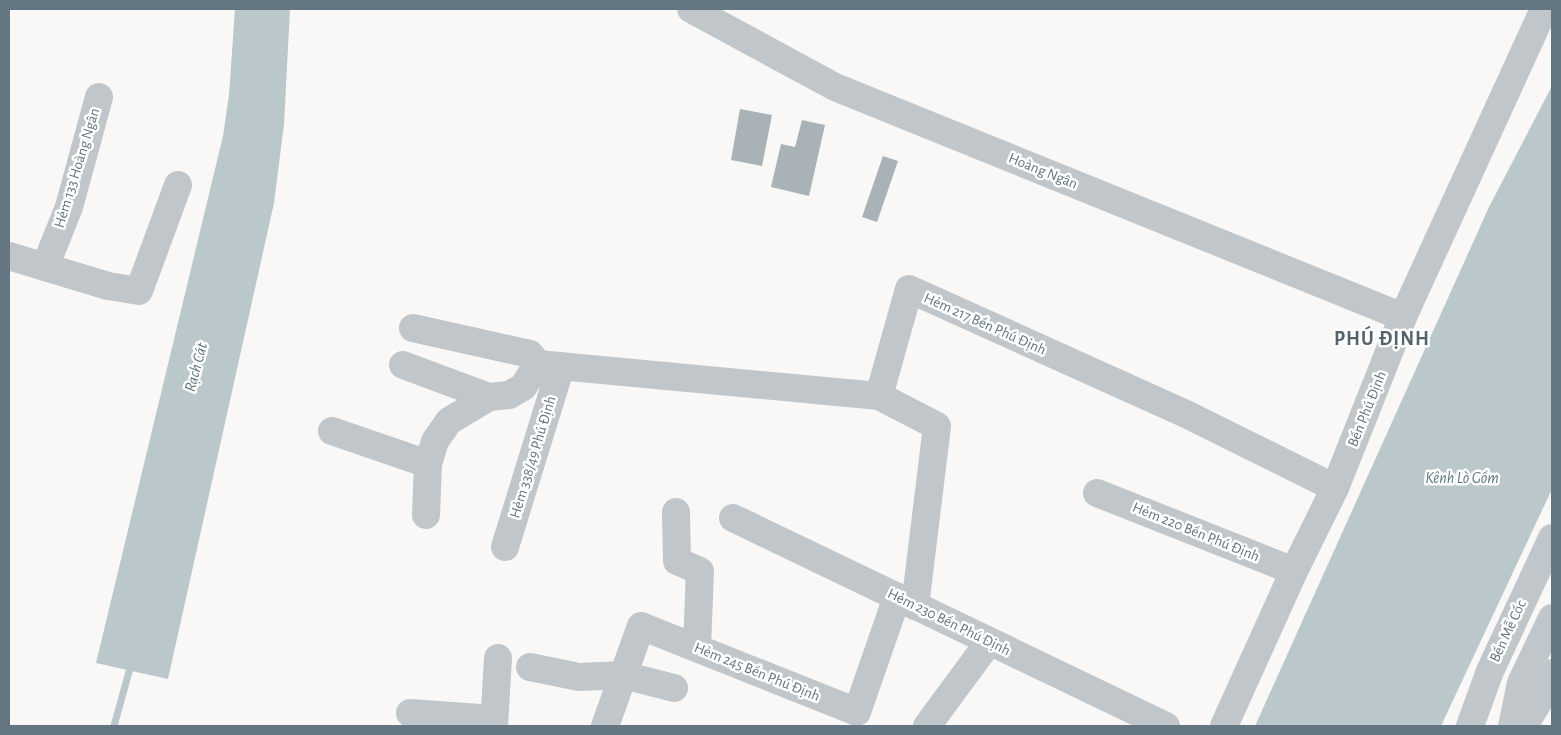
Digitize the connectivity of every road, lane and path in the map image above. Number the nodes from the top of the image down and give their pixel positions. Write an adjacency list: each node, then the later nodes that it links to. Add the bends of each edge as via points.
1 (691, 9): 7 (street, Hoàng Ngân, via 836,87)
2 (1544, 9): 7 (street, Bến Phú Định)
3 (99, 97): 6 (street, Hẻm 133 Hoàng Ngân, via 69,207)
4 (178, 185): 6 (street, via 139,291 108,286)
5 (9, 256): 6 (street)
6 (45, 267)
7 (1403, 317): 15 (street, Bến Phú Định)
8 (413, 328): 10 (street, via 530,354)
9 (402, 365): 12 (street)
10 (550, 365): 11 (street); 12 (street, via 509,395); 21 (street, Hẻm 338/49 Phú Định)
11 (879, 396): 15 (street, Hẻm 217 Bến Phú Định, via 909,290 1186,414); 23 (street, via 937,426)
12 (489, 397): 14 (street, via 449,421 435,441)
13 (332, 431): 14 (street)
14 (428, 464): 18 (street)
15 (1336, 488): 22 (street, Bến Phú Định)
16 (1097, 493): 22 (street, Hẻm 220 Bến Phú Định)
17 (676, 512): 26 (street, via 677,560 700,571)
18 (426, 515)
19 (733, 518): 23 (street, Hẻm 230 Bến Phú Định)
20 (1552, 538): 39 (street, Bến Mễ Cốc, via 1490,671)
21 (505, 547)
22 (1294, 571): 38 (street, Bến Phú Định)
23 (906, 602): 25 (street, Hẻm 230 Bến Phú Định); 26 (street, Hẻm 245 Bến Phú Định, via 858,712)
24 (1552, 618): 31 (street)
25 (989, 642): 36 (street); 37 (street, Hẻm 230 Bến Phú Định)
26 (697, 647): 30 (street, Hẻm 245 Bến Phú Định, via 641,626)
27 (498, 658): 34 (street)
28 (530, 667): 30 (street, via 579,677)
29 (1552, 674): 42 (street)
30 (623, 676): 32 (street); 35 (street, Hẻm 245 Bến Phú Định)
31 (1522, 683): 40 (street); 41 (street)
32 (674, 688)
33 (410, 713): 34 (street)
34 (494, 722)
35 (605, 726)
36 (927, 726)
37 (1166, 726)
38 (1224, 726)
39 (1470, 726)
40 (1476, 726)
41 (1512, 726)
42 (1524, 726)

